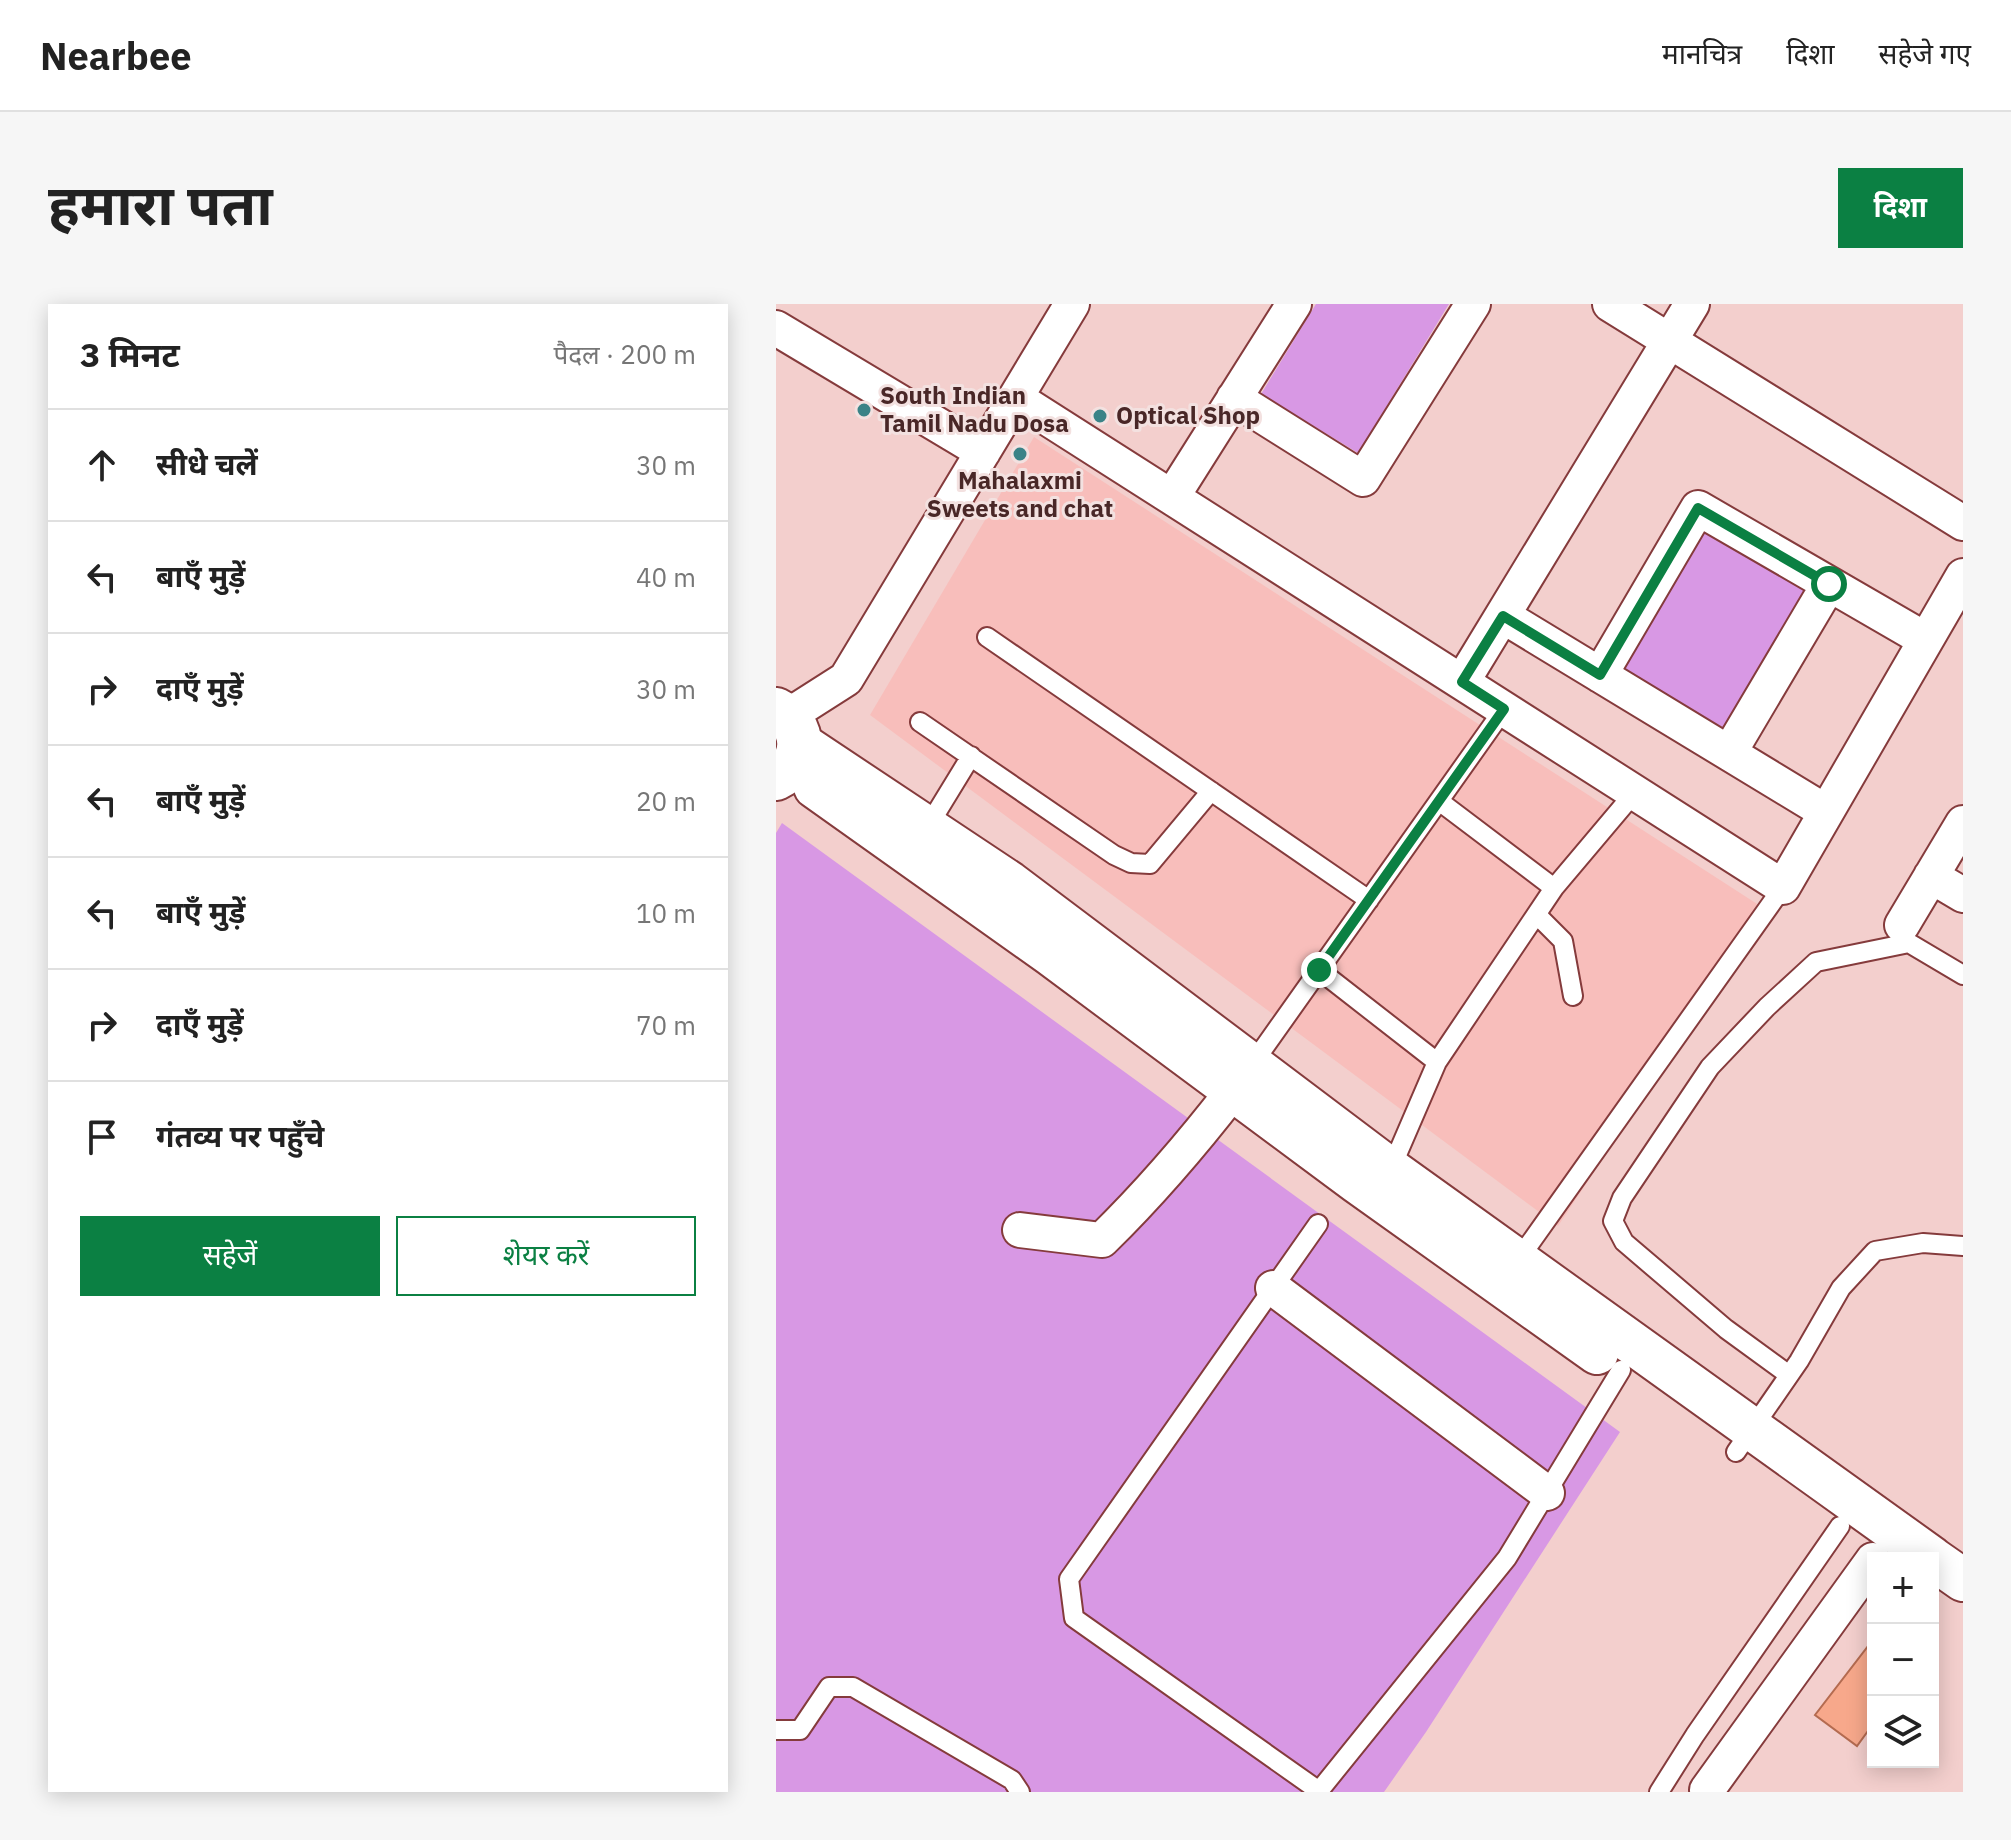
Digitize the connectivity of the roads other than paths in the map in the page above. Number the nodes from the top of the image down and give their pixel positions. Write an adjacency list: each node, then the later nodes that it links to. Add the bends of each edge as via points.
1 (1072, 304): 8 (street)
2 (1294, 304): 9 (street)
3 (1473, 304): 9 (street, via 1363,479)
4 (1610, 304): 7 (street)
5 (1692, 304): 7 (street)
6 (776, 328): 10 (street)
7 (1670, 341): 12 (street); 15 (street)
8 (1016, 398): 10 (street); 11 (street)
9 (1234, 398): 11 (street)
10 (983, 452): 22 (street, via 846,679)
11 (1172, 497): 19 (street)
12 (1963, 523)
13 (1963, 576): 17 (street)
14 (1829, 584): 17 (street); 18 (street, via 1698,508); 23 (street)
15 (1503, 616): 18 (street); 19 (street)
16 (987, 637): 25 (lane)
17 (1926, 640): 28 (street)
18 (1600, 675): 23 (street)
19 (1462, 682): 20 (street)
20 (1504, 709): 26 (street); 27 (lane)
21 (920, 722): 24 (lane)
22 (786, 744): 30 (street); 38 (street)
23 (1729, 753): 28 (street)
24 (971, 756): 25 (lane, via 1131,863 1150,864); 30 (lane)
25 (1211, 791): 35 (lane)
26 (1635, 792): 32 (street); 33 (lane)
27 (1439, 801): 33 (lane); 35 (lane)
28 (1826, 812): 32 (street)
29 (1963, 823): 31 (street)
30 (927, 828): 38 (street, via 1010,883)
31 (1931, 876): 34 (street); 37 (street)
32 (1783, 887): 48 (lane)
33 (1554, 888): 36 (lane)
34 (1963, 895)
35 (1369, 900): 39 (lane)
36 (1537, 915): 41 (lane, via 1563,941); 42 (lane)
37 (1902, 925)
38 (1061, 942): 43 (street)
39 (1319, 970): 42 (lane); 43 (lane)
40 (1963, 975): 51 (lane, via 1909,943 1816,962 1710,1067 1622,1198 1613,1221 1624,1242)
41 (1573, 996)
42 (1437, 1062): 44 (lane)
43 (1243, 1078): 44 (street); 46 (street, via 1190,1147 1102,1240)
44 (1382, 1182): 48 (street)
45 (1318, 1224): 49 (lane)
46 (1020, 1230)
47 (1963, 1246): 51 (lane, via 1923,1243 1875,1251 1841,1288)
48 (1508, 1271): 50 (street); 52 (street)
49 (1273, 1288): 53 (street); 53 (lane, via 1069,1579 1074,1618 1319,1791 1507,1558)
50 (1621, 1370): 52 (street); 53 (lane)
51 (1789, 1375): 52 (lane)
52 (1743, 1440): 54 (street); 56 (street)
53 (1547, 1493)
54 (1840, 1526): 55 (street); 64 (lane)
55 (1871, 1552)
56 (1922, 1552)
57 (1939, 1563): 59 (street)
58 (1867, 1571): 65 (street)
59 (1963, 1580)
60 (1939, 1596): 61 (street)
61 (1963, 1607)
62 (776, 1730): 63 (lane, via 800,1730 829,1687 853,1687 1012,1780)
63 (1020, 1792)
64 (1659, 1792)
65 (1709, 1792)

